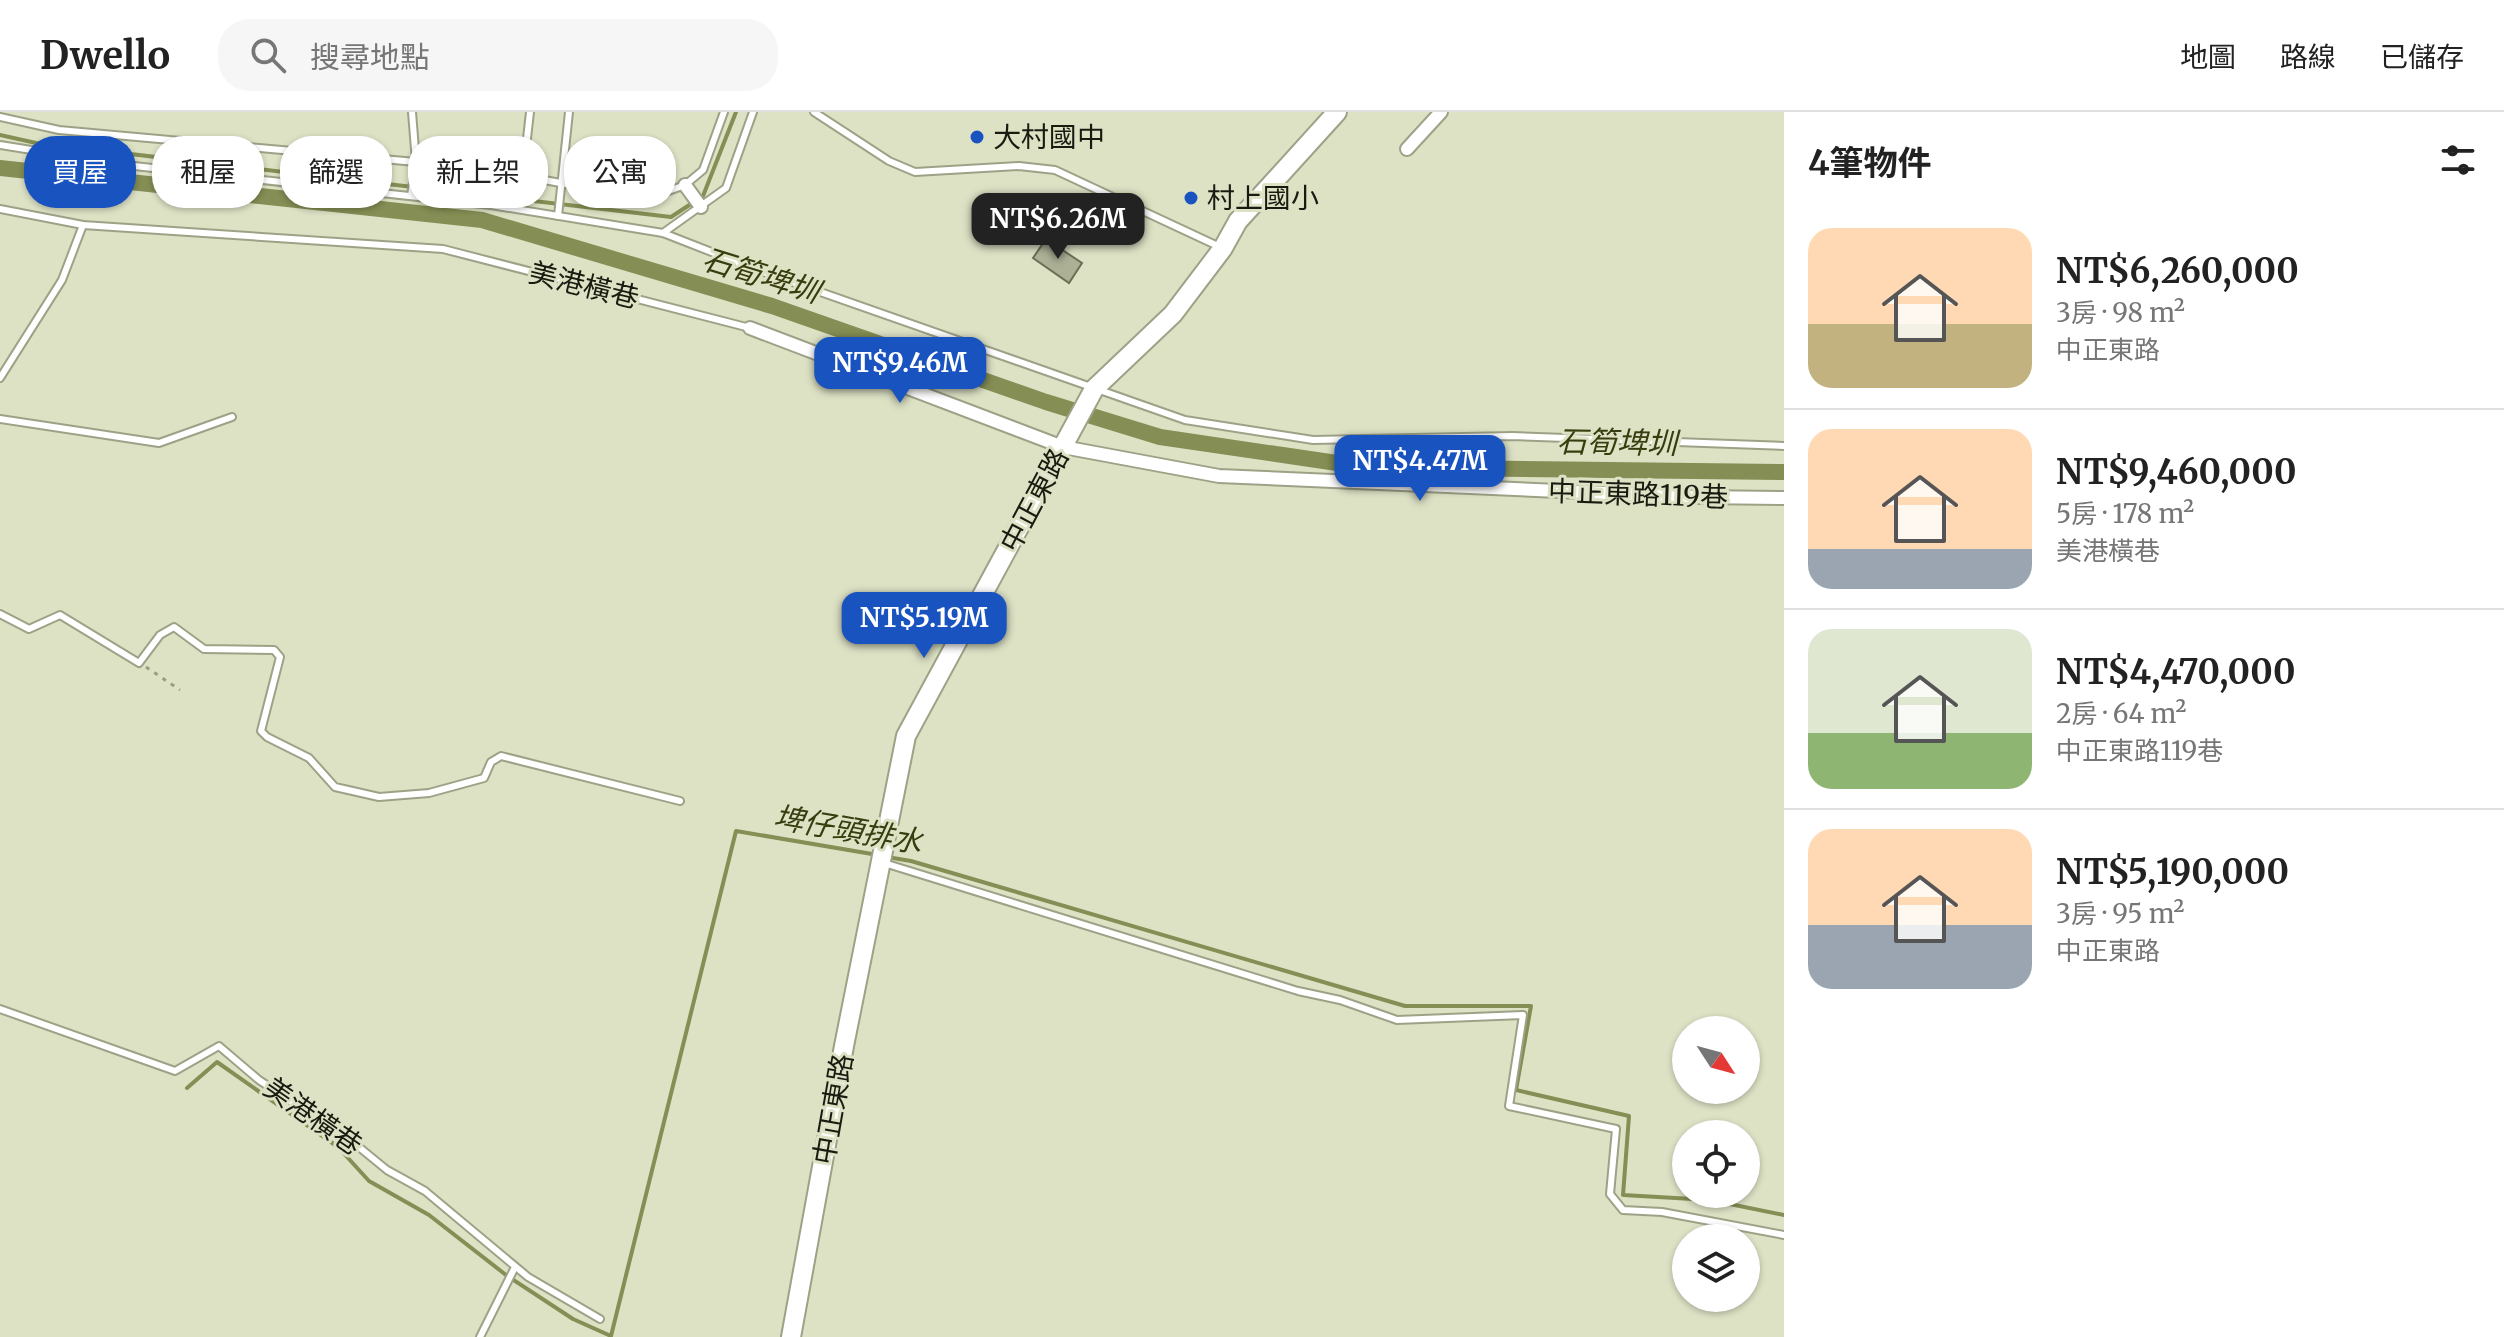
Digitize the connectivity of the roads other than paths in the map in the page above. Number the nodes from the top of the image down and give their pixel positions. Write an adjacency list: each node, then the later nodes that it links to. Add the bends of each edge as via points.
1 (412, 112): 10 (lane)
2 (530, 112): 11 (lane)
3 (569, 112): 16 (lane)
4 (724, 112): 17 (lane, via 703,170)
5 (753, 112): 19 (lane, via 726,188)
6 (814, 112): 26 (lane, via 915,172 1019,166 1055,170)
7 (1337, 112): 26 (main road, 中正東路, via 1238,221)
8 (1441, 112): 13 (street)
9 (0, 117): 14 (lane, via 59,130)
10 (414, 136)
11 (527, 136)
12 (0, 145): 18 (lane, via 125,165)
13 (1407, 149)
14 (408, 161)
15 (548, 182): 16 (lane)
16 (561, 185): 17 (lane, via 646,199); 23 (lane)
17 (685, 185): 19 (street)
18 (408, 196)
19 (701, 207): 25 (lane)
20 (511, 208): 22 (lane)
21 (0, 209): 24 (lane, 美港橫巷)
22 (519, 209): 23 (lane)
23 (558, 216): 25 (lane)
24 (83, 225): 27 (lane, 美港橫巷, via 443,249); 28 (lane, via 62,280)
25 (663, 233): 29 (lane)
26 (1223, 248): 29 (main road, 中正東路, via 1173,314)
27 (750, 328): 33 (street, 美港橫巷)
28 (0, 378)
29 (1094, 389): 32 (lane, via 1185,420 1313,440 1513,436); 33 (main road, 中正東路)
30 (232, 417): 31 (lane, via 159,443)
31 (0, 419)
32 (1784, 446)
33 (1063, 447): 34 (street, 中正東路119巷, via 1219,476); 37 (main road, 中正東路, via 906,736)
34 (1784, 498)
35 (0, 614): 36 (lane, via 29,629 60,615 139,663 160,635 174,627 204,649 274,650 280,657 261,731 309,758 335,787 379,797 429,793 484,778 491,762 501,756)
36 (680, 801)
37 (881, 862): 39 (lane, via 1397,1020 1523,1015 1509,1106 1616,1129 1610,1194 1623,1210 1662,1212); 43 (main road, 中正東路)
38 (0, 1009): 40 (lane, 美港橫巷, via 175,1071 219,1046 259,1080 425,1191)
39 (1784, 1235)
40 (515, 1267): 41 (lane, 美港橫巷); 42 (lane)
41 (600, 1319)
42 (480, 1337)
43 (791, 1337)

